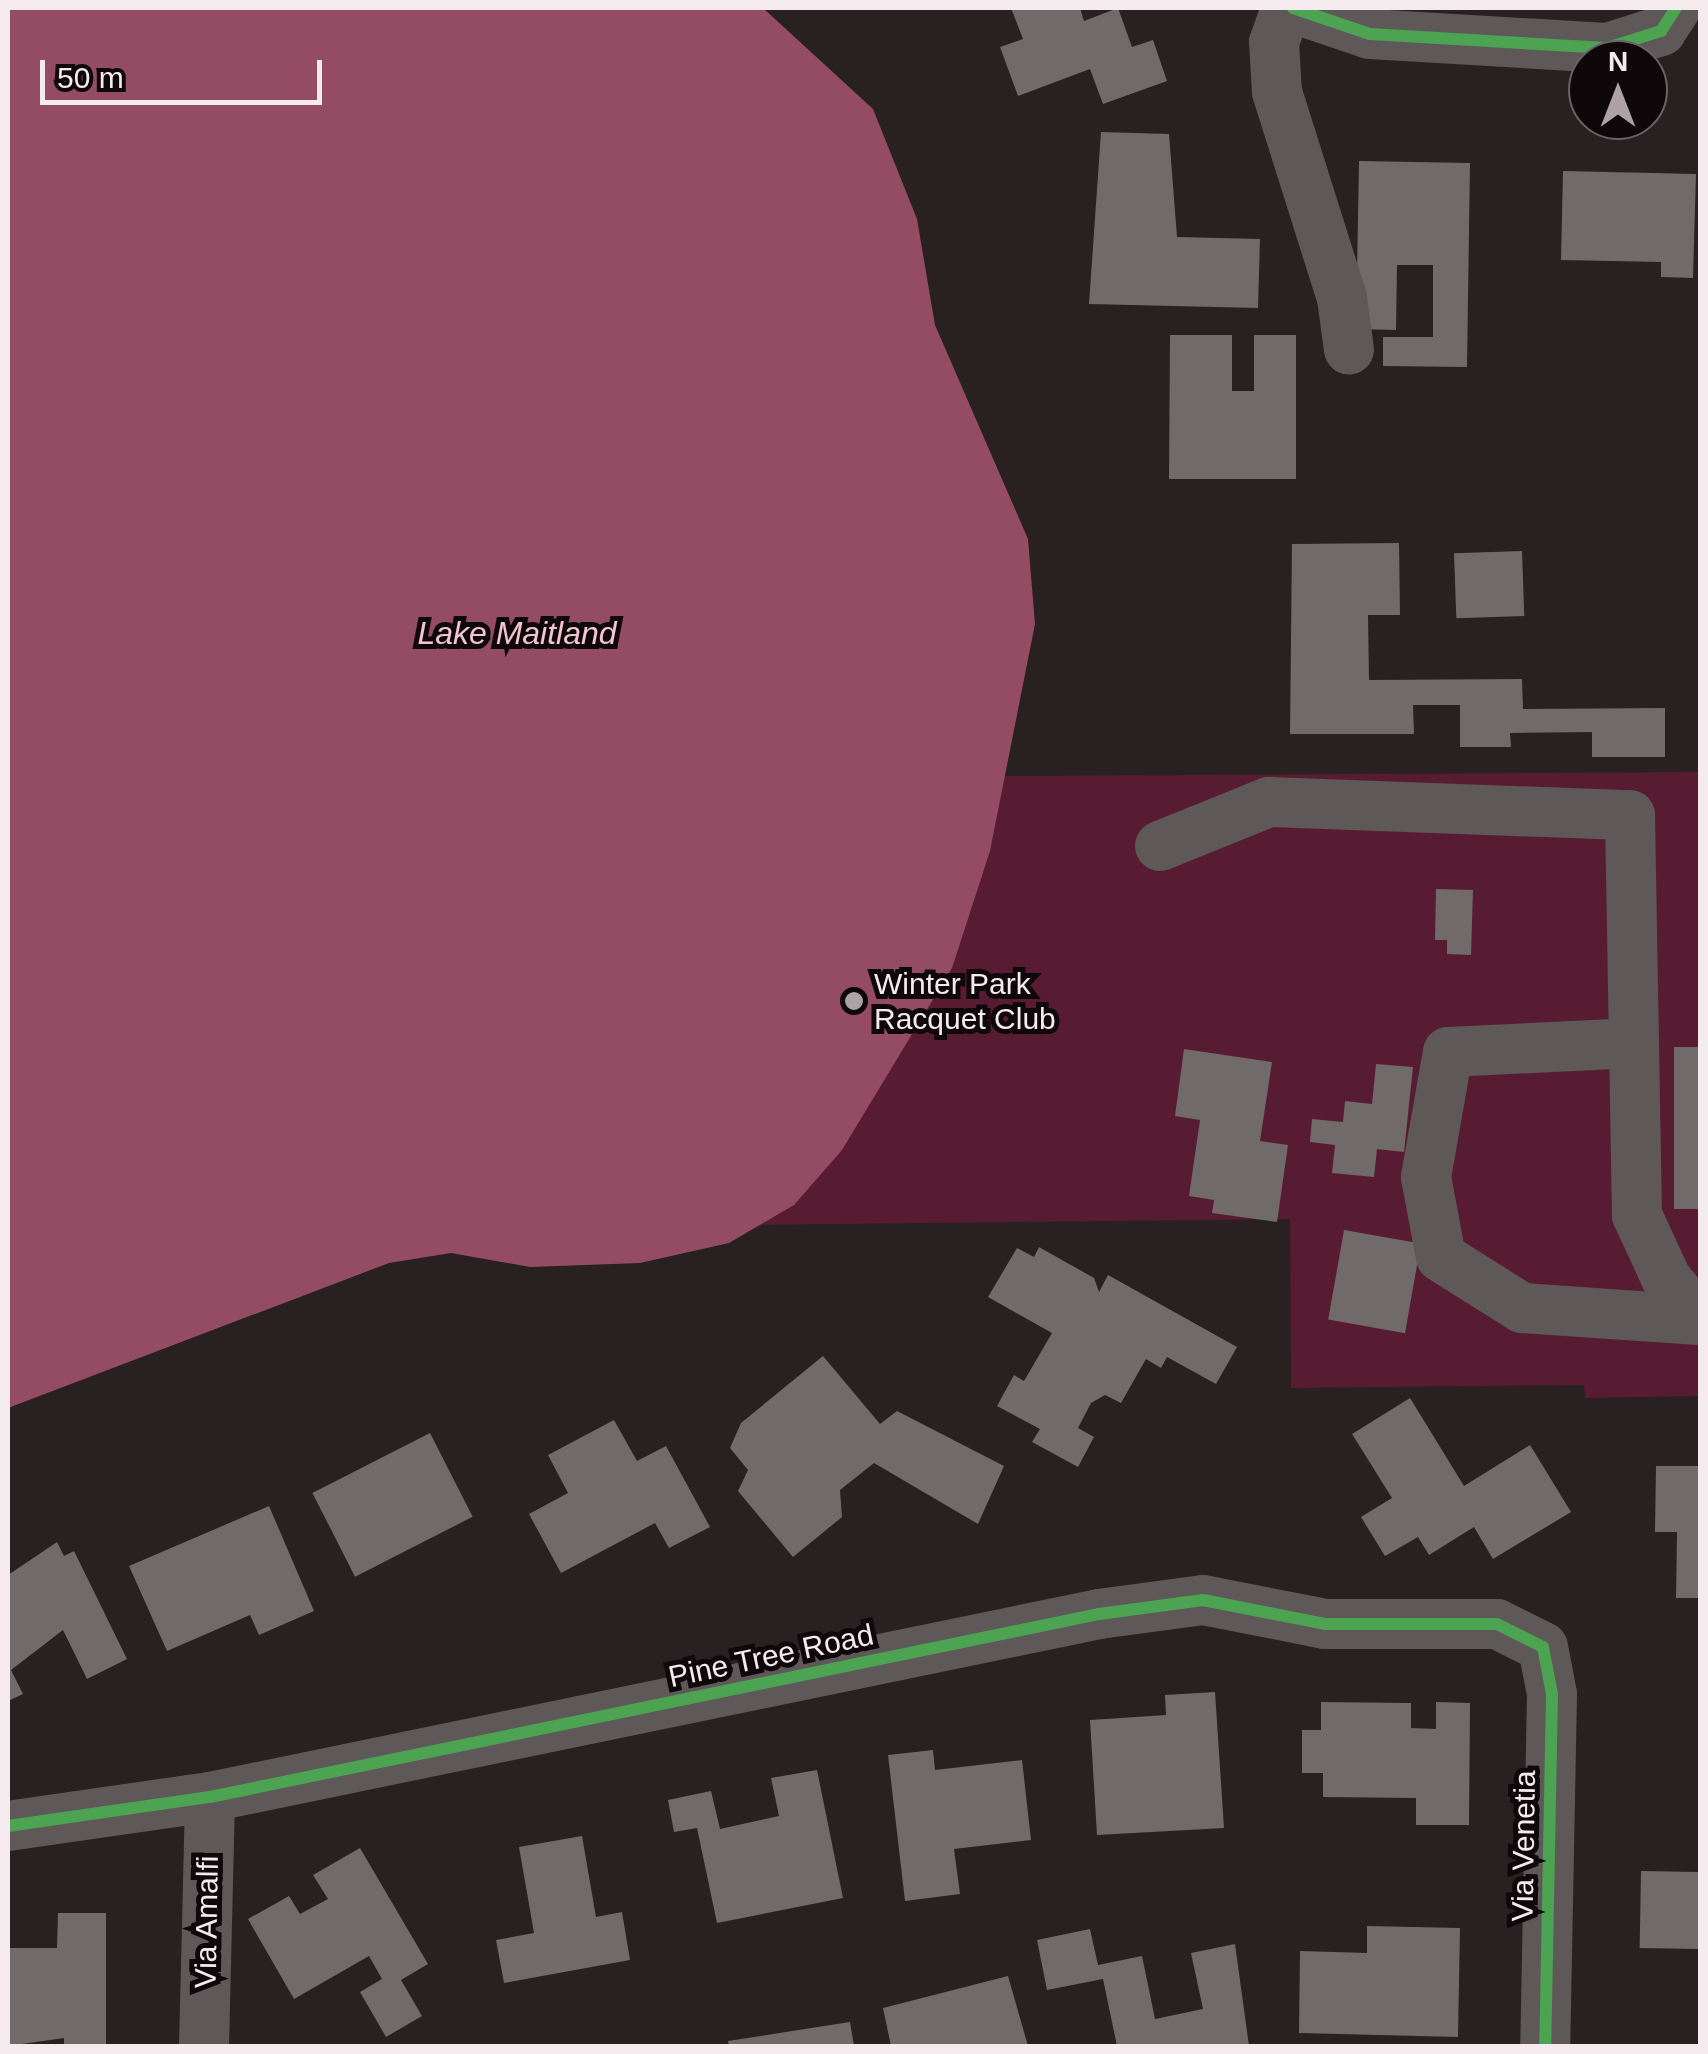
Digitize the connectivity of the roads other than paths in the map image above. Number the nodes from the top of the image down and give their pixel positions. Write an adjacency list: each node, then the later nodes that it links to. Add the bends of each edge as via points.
1 (1290, 8): 2 (street, via 1370,34 1608,48 1661,31); 3 (street, via 1274,42 1277,92 1342,298)
2 (1676, 8)
3 (1349, 350)
4 (1160, 846): 5 (street, via 1269,802 1630,815)
5 (1634, 1043): 6 (street, via 1637,1215); 6 (street, via 1448,1052 1426,1177 1440,1257 1522,1308)
6 (1698, 1320)
7 (1543, 1647): 8 (street, Pine Tree Road, via 1497,1624 1326,1624 1203,1600 1098,1614); 11 (street, Via Venetia, via 1552,1694)
8 (210, 1797): 9 (street, Pine Tree Road); 10 (street, Via Amalfi)
9 (8, 1826)
10 (204, 2046)
11 (1545, 2046)

